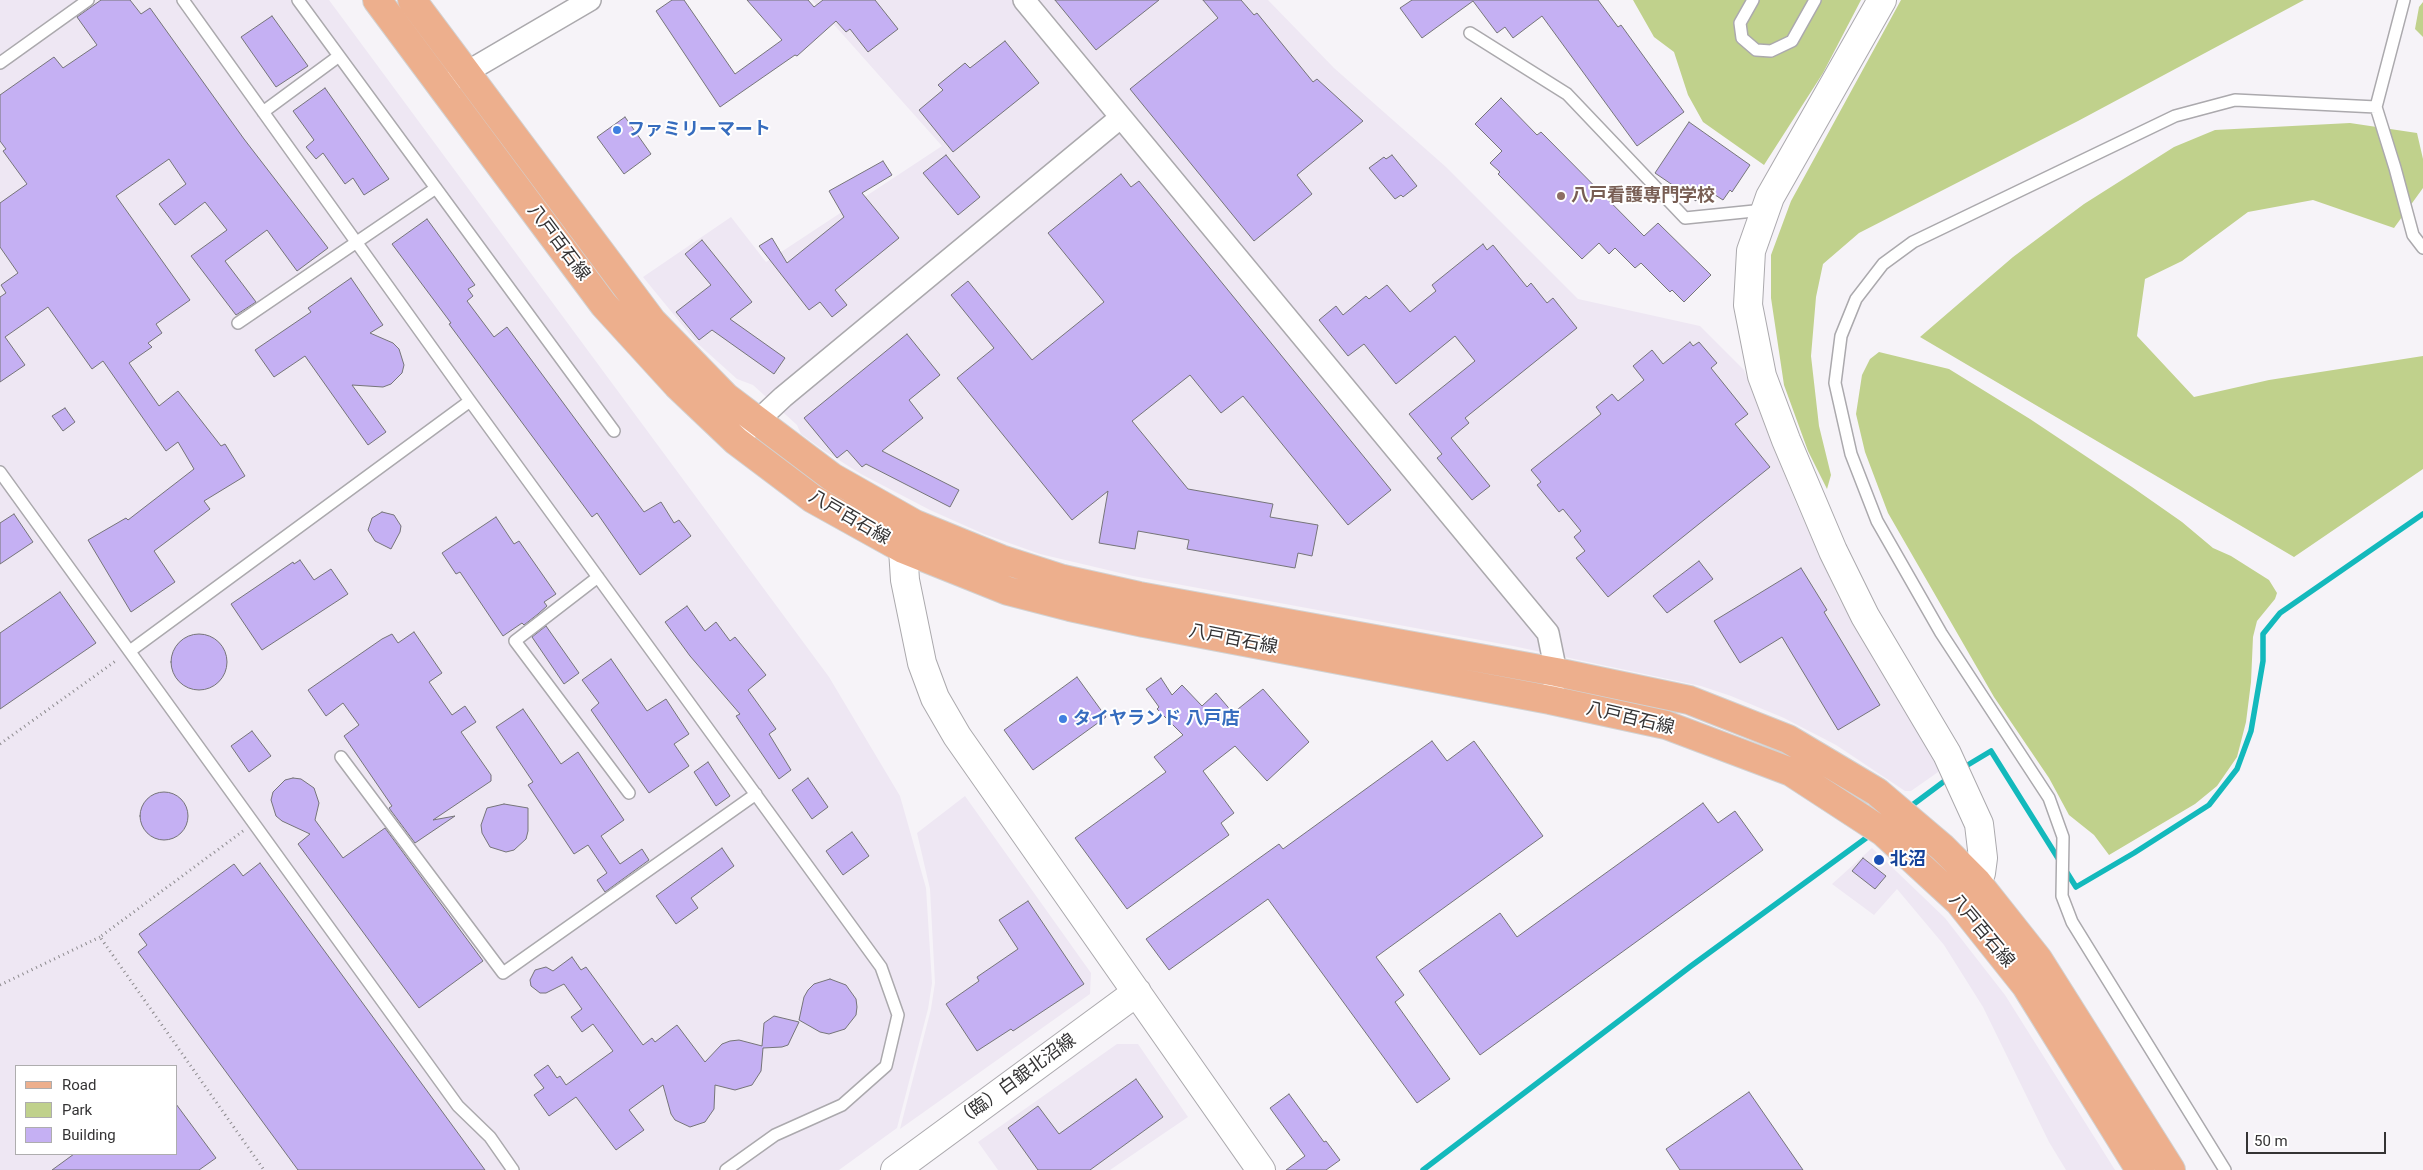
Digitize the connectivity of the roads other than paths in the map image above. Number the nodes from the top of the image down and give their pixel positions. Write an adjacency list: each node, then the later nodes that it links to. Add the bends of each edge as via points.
1 (88, 0): 14 (lane)
2 (183, 0): 18 (lane)
3 (298, 0): 13 (lane)
4 (377, 0): 16 (main road, 八戸百石線)
5 (412, 0): 15 (main road, 八戸百石線)
6 (590, 0): 15 (street)
7 (1024, 0): 19 (street)
8 (1753, 0): 9 (lane, via 1740,23 1742,38 1756,50 1772,51 1792,41)
9 (1815, 0)
10 (1882, 0): 21 (street, via 1770,197)
11 (2404, 0): 17 (lane)
12 (1470, 33): 21 (lane, via 1567,94 1685,218)
13 (339, 56): 18 (lane); 20 (lane)
14 (0, 63)
15 (466, 72): 16 (street); 26 (main road, 八戸百石線, via 652,321 726,397)
16 (442, 88): 28 (main road, 八戸百石線, via 604,305 677,386)
17 (2376, 107): 23 (lane, via 2413,235); 47 (lane, via 2235,100 2175,116 1913,242 1883,264 1856,299 1841,336 1836,383 1851,454 1877,521 1941,633 2049,798 2063,837 2062,896 2072,922)
18 (263, 112): 22 (lane)
19 (1120, 118): 26 (street); 34 (street, via 1548,633)
20 (436, 188): 22 (lane); 27 (lane)
21 (1766, 210): 39 (street, via 1751,250 1748,305 1762,376 1833,551 1865,616 1947,754 1979,824 1983,858)
22 (356, 242): 24 (lane); 25 (lane)
23 (2423, 248)
24 (238, 323)
25 (470, 401): 32 (lane); 33 (lane)
26 (756, 420): 28 (street); 30 (main road, 八戸百石線, via 832,477)
27 (614, 431)
28 (736, 441): 31 (main road, 八戸百石線, via 814,499)
29 (0, 472): 33 (lane)
30 (915, 524): 31 (street); 34 (main road, 八戸百石線, via 1001,559 1063,579 1139,596)
31 (903, 550): 35 (main road, 八戸百石線, via 1008,591 1070,607); 40 (street, via 905,580 922,663 936,698 972,759)
32 (598, 577): 37 (lane, via 515,641); 38 (lane)
33 (130, 651): 41 (lane, via 458,1106 490,1137)
34 (1556, 672): 35 (street); 39 (main road, 八戸百石線, via 1689,700 1788,739 1877,792 1943,848)
35 (1550, 700): 39 (main road, 八戸百石線, via 1666,725 1791,772)
36 (341, 757): 38 (lane, via 503,973)
37 (629, 793)
38 (756, 794): 42 (lane, via 881,967 898,1015 886,1066 842,1105 775,1135)
39 (1968, 892): 45 (main road, 八戸百石線); 46 (main road, 八戸百石線, via 2038,959)
40 (1137, 992): 43 (street, （臨）白銀北沼線); 44 (street)
41 (513, 1170)
42 (726, 1170)
43 (895, 1170)
44 (1261, 1170)
45 (2140, 1170)
46 (2171, 1170)
47 (2225, 1170)

